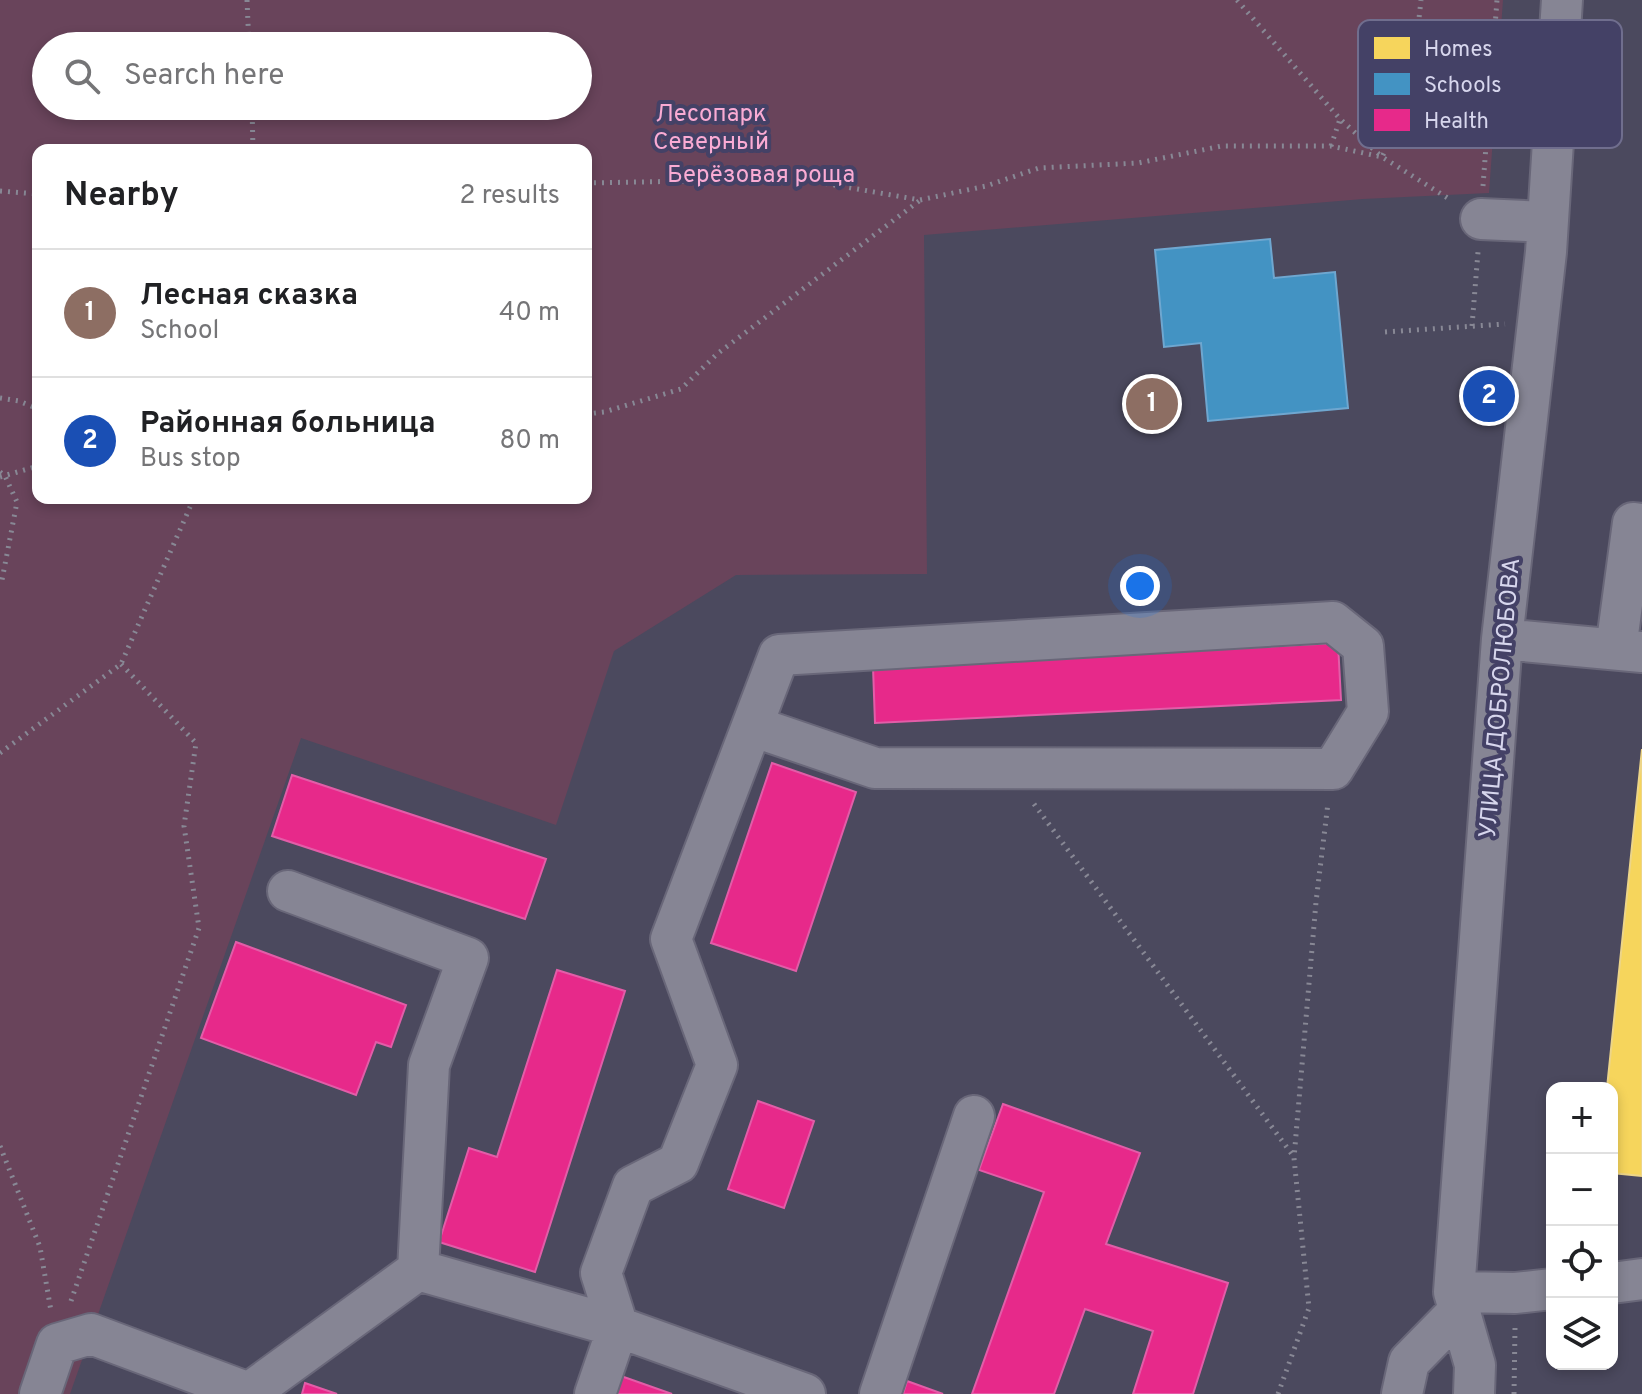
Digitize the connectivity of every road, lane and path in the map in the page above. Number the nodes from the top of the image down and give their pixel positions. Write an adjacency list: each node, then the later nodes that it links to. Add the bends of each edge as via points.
1 (247, 0): 9 (path)
2 (1237, 0): 10 (path)
3 (1421, 0): 6 (path)
4 (1497, 0): 7 (path)
5 (1562, 0): 8 (street, УЛИЦА ДОБРОЛЮБОВА)
6 (1419, 20)
7 (1496, 20)
8 (1561, 20)
9 (248, 32)
10 (1340, 119): 12 (path); 14 (path)
11 (252, 120): 13 (path)
12 (1358, 135)
13 (253, 144)
14 (1331, 146): 19 (path); 23 (path, via 1222,146 1138,163 1039,168)
15 (1372, 148): 19 (path)
16 (1386, 148): 19 (path)
17 (1486, 148): 24 (path)
18 (1552, 148): 25 (street, УЛИЦА ДОБРОЛЮБОВА)
19 (1382, 157): 24 (path)
20 (592, 183): 23 (path, via 800,179)
21 (0, 191): 22 (path)
22 (32, 194)
23 (920, 200): 31 (path, via 717,354 681,389)
24 (1481, 219): 25 (street); 27 (path)
25 (1547, 222): 26 (street, УЛИЦА ДОБРОЛЮБОВА)
26 (1538, 322): 27 (path); 37 (street, УЛИЦА ДОБРОЛЮБОВА)
27 (1472, 326): 28 (path)
28 (1385, 332)
29 (0, 398): 30 (path)
30 (32, 406)
31 (592, 413)
32 (32, 468): 33 (path)
33 (2, 475): 36 (path, via 17,502)
34 (191, 504): 39 (path)
35 (1642, 524): 38 (street, via 1633,523)
36 (0, 580)
37 (1502, 639): 38 (street); 52 (street, УЛИЦА ДОБРОЛЮБОВА)
38 (1629, 650)
39 (121, 664): 41 (path); 54 (path, via 196,743 184,826 199,928)
40 (752, 726): 42 (street, via 875,768); 43 (street, via 779,655 1333,622 1363,646 1368,712); 53 (street, via 671,939 717,1065 678,1163 633,1186 601,1273)
41 (0, 753)
42 (1008, 769): 43 (street); 47 (path)
43 (1333, 769): 47 (path)
44 (288, 891): 48 (street, via 468,958 429,1065)
45 (974, 1116): 58 (street)
46 (0, 1146): 54 (path, via 40,1247)
47 (1294, 1158): 59 (path, via 1309,1308)
48 (418, 1270): 53 (street); 54 (street, via 249,1393 91,1334)
49 (1642, 1279): 50 (street)
50 (1618, 1282)
51 (1534, 1291): 52 (street); 62 (path)
52 (1456, 1302): 60 (street, via 1409,1362); 61 (street, УЛИЦА ДОБРОЛЮБОВА, via 1475,1365)
53 (618, 1327): 56 (street); 57 (street)
54 (57, 1344): 55 (street)
55 (40, 1394)
56 (595, 1394)
57 (805, 1394)
58 (880, 1394)
59 (1278, 1394)
60 (1402, 1394)
61 (1474, 1394)
62 (1514, 1394)

